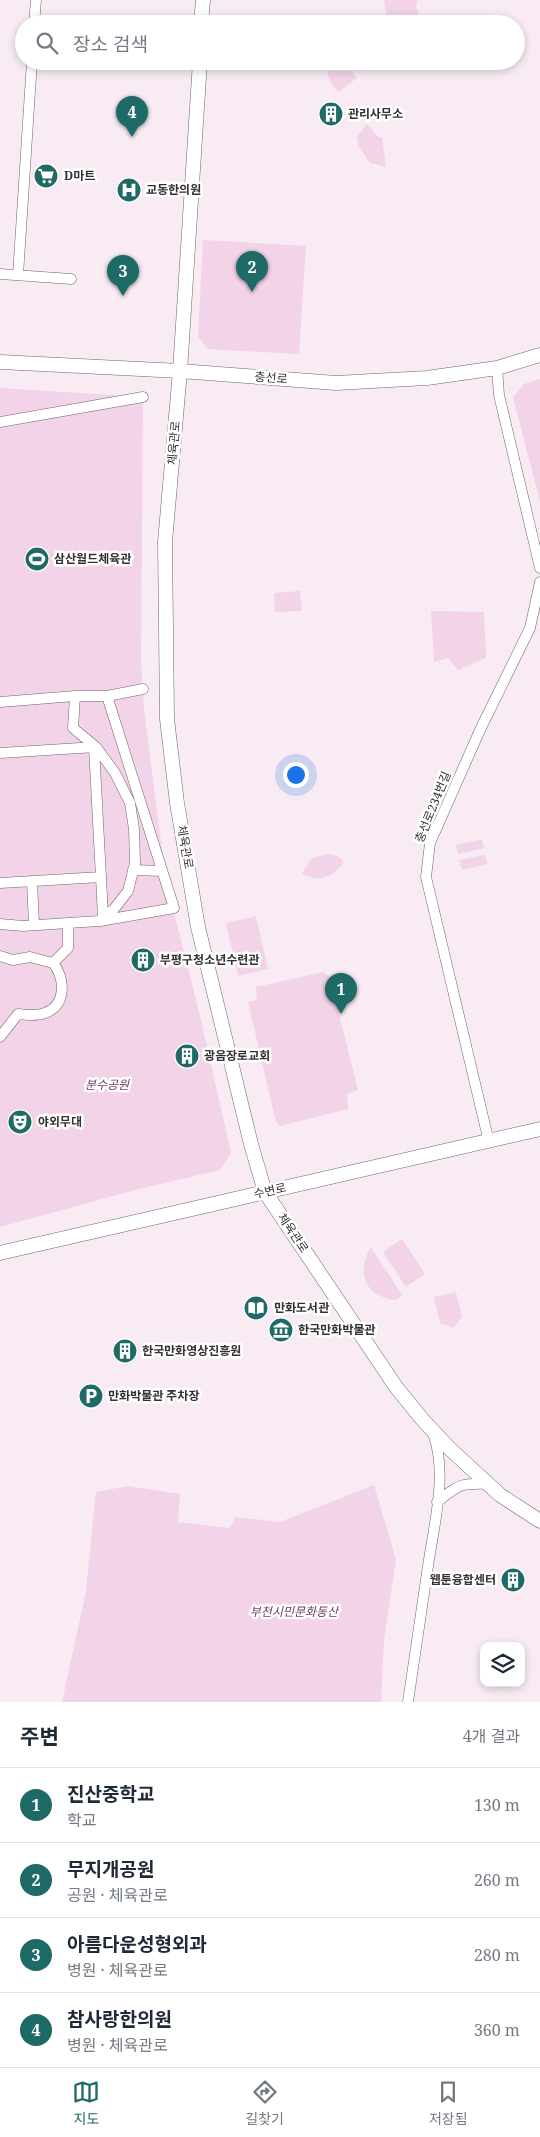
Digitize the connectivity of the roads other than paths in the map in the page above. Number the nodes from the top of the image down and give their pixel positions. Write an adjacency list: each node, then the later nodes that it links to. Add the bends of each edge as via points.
1 (36, 0): 3 (street)
2 (202, 0): 4 (street)
3 (35, 15)
4 (202, 15)
5 (31, 70): 8 (street)
6 (199, 70): 13 (street, 체육관로)
7 (0, 274): 8 (street)
8 (18, 275): 9 (street)
9 (71, 279)
10 (540, 355): 12 (street, 충선로)
11 (0, 362): 13 (street, 충선로)
12 (497, 368): 13 (street, 충선로, via 427,378 336,383); 18 (street, via 500,394)
13 (180, 371): 41 (street, 체육관로, via 165,542 168,719 177,803 198,927)
14 (95, 394): 16 (street)
15 (143, 397): 16 (street)
16 (96, 405): 17 (street)
17 (0, 422)
18 (540, 568)
19 (540, 582): 40 (street, 충선로234번길, via 530,628 480,730 430,844 426,877)
20 (143, 689): 22 (street)
21 (75, 696): 22 (street); 23 (street); 24 (street, via 73,728)
22 (107, 696): 27 (street)
23 (0, 702)
24 (95, 747): 25 (street); 26 (street, via 115,773 130,803 134,829); 28 (street)
25 (0, 753)
26 (133, 870): 27 (street); 31 (street, via 128,891)
27 (162, 872): 31 (street, via 174,908)
28 (101, 877): 29 (street); 31 (street)
29 (32, 881): 30 (street); 34 (street)
30 (0, 883)
31 (101, 919): 33 (street)
32 (0, 924): 34 (street)
33 (68, 924): 34 (street); 36 (street, via 68,948)
34 (34, 925)
35 (0, 956): 36 (street, via 13,960 30,957)
36 (53, 963): 37 (street, via 62,978 63,992 56,1006 45,1013 18,1014)
37 (5, 1025): 38 (street)
38 (0, 1037)
39 (540, 1129): 40 (street, 수변로)
40 (489, 1142): 41 (street, 수변로)
41 (265, 1192): 42 (street, 수변로); 43 (street, 체육관로, via 396,1387)
42 (0, 1253)
43 (433, 1431): 44 (street, 체육관로); 45 (street, via 438,1452)
44 (490, 1484): 45 (street, via 458,1485); 46 (street, 체육관로, via 500,1495)
45 (437, 1502): 47 (street)
46 (540, 1521)
47 (408, 1702)

